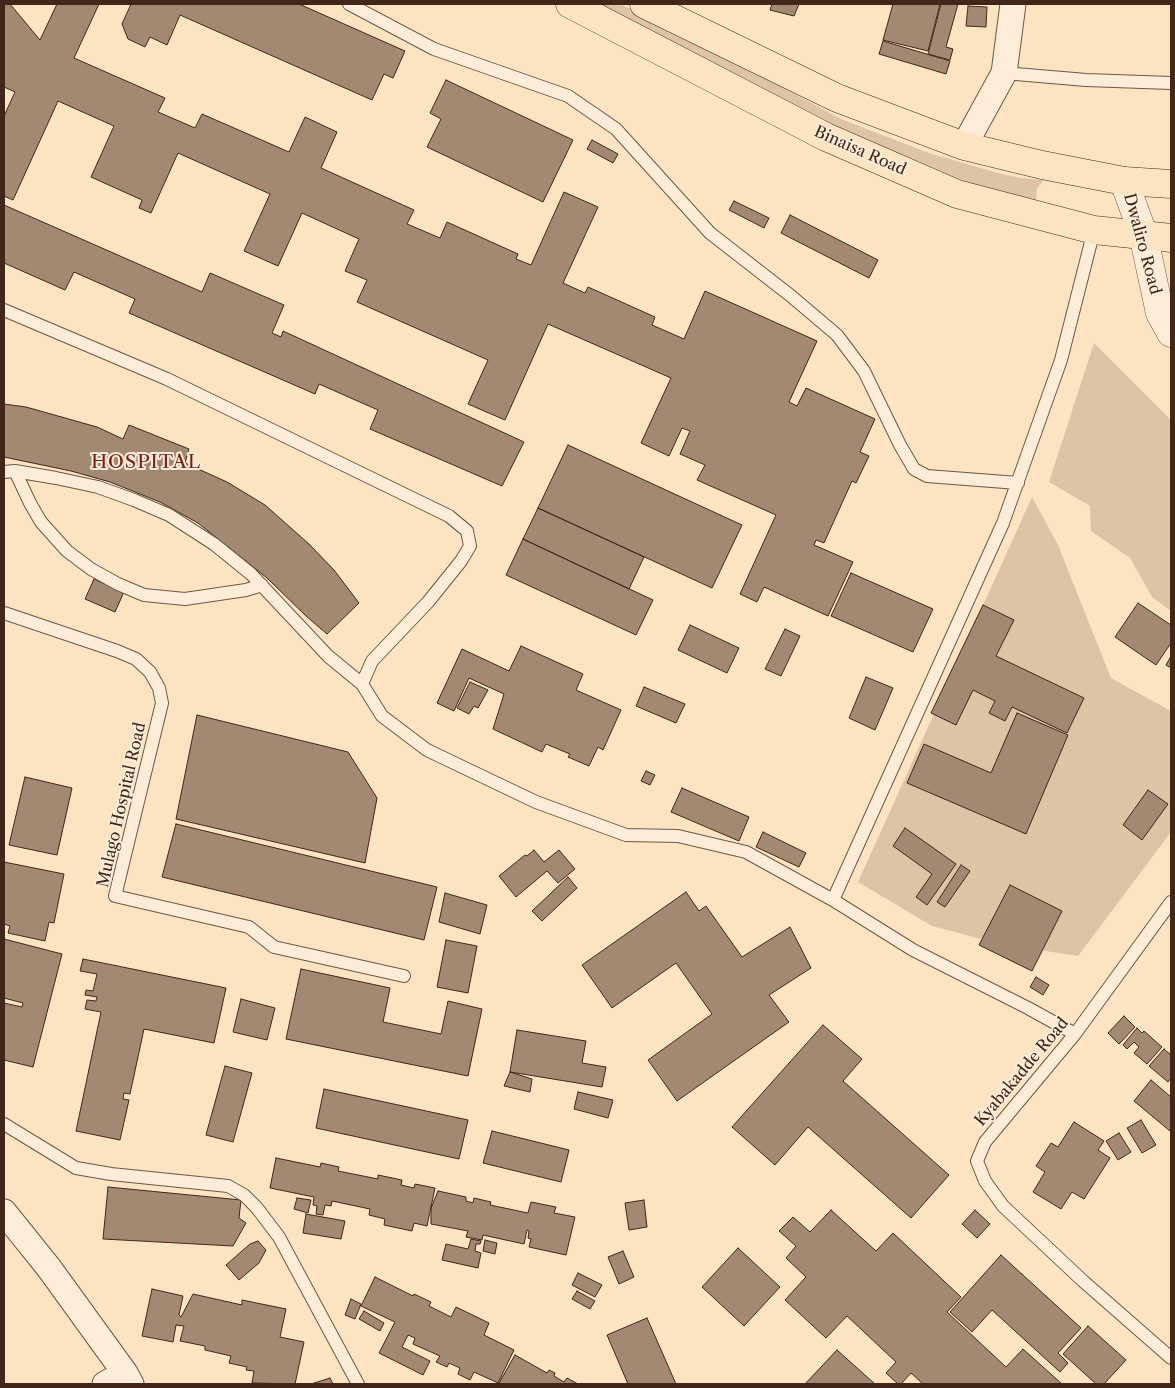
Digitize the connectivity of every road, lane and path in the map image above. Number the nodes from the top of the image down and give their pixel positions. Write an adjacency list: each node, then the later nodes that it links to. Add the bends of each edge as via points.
1 (349, 4): 16 (lane, via 434,49 568,96 616,129 710,233 837,335 864,371 914,470 927,476)
2 (570, 4): 10 (main road, Binaisa Road, via 834,141 957,194)
3 (644, 4): 7 (main road, via 837,98)
4 (1013, 4): 5 (street)
5 (1004, 73): 6 (lane); 7 (street)
6 (1171, 83)
7 (964, 146): 8 (main road)
8 (1124, 181): 9 (main road); 11 (street, Dwaliro Road)
9 (1171, 184)
10 (1094, 230): 11 (main road, Binaisa Road); 16 (lane, via 1061,360)
11 (1143, 234): 12 (main road, Binaisa Road); 14 (street, Dwaliro Road, via 1160,313)
12 (1171, 238)
13 (4, 310): 19 (lane, via 168,379 448,516 467,531 470,546 461,561 428,602 372,661)
14 (1171, 333)
15 (10, 472): 17 (lane, via 98,487 169,515 214,544); 17 (lane, via 41,522 67,551 118,584 144,595 185,599 246,590)
16 (1018, 483): 20 (lane, via 1003,523)
17 (262, 584): 19 (lane, via 328,656)
18 (4, 613): 22 (lane, Mulago Hospital Road, via 130,656 150,672 159,688 162,703 115,896 249,928 274,947)
19 (362, 684): 20 (lane, via 382,716 427,750 536,802 626,835 678,836 746,852)
20 (833, 900): 23 (lane, via 913,950)
21 (1171, 902): 23 (lane, Kyabakadde Road)
22 (404, 976)
23 (1075, 1034): 26 (lane, Kyabakadde Road, via 985,1142 977,1161 985,1181 1003,1206)
24 (4, 1124): 28 (lane, via 76,1168 228,1186 244,1195 279,1236)
25 (4, 1212): 27 (street, via 49,1268)
26 (1171, 1358)
27 (120, 1380)
28 (358, 1384)

